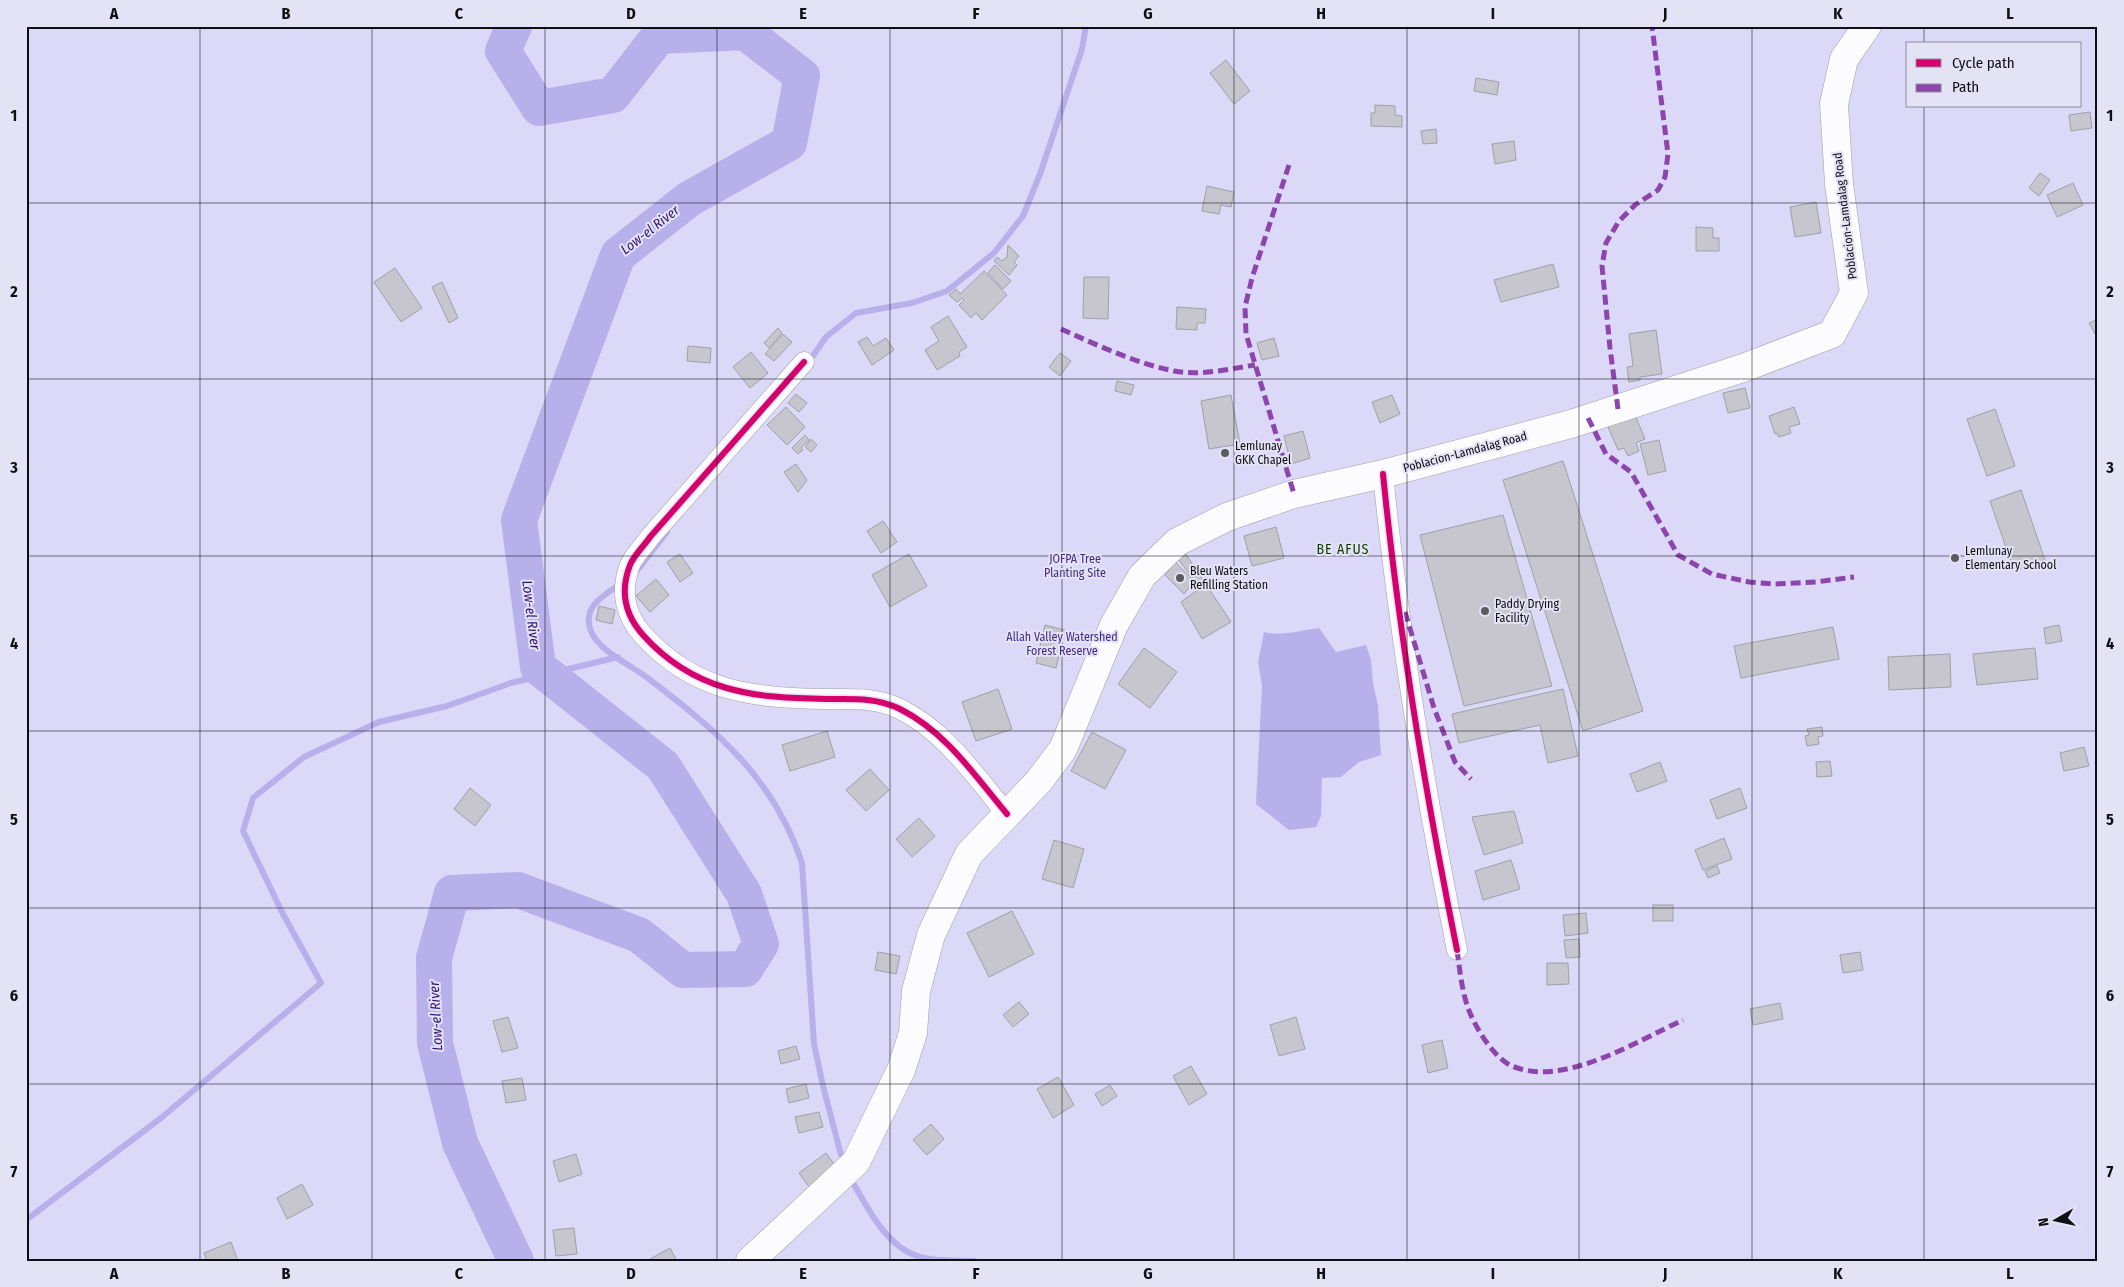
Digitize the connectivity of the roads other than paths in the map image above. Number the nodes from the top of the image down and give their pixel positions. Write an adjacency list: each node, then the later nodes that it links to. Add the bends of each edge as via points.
1 (1867, 26): 3 (main road, Poblacion-Lamdalag Road, via 1844,59 1834,104 1839,184 1854,293 1832,334 1743,368 1571,424)
2 (804, 362): 4 (street, via 650,537 630,565 626,608 635,626 656,649 678,667 712,683 775,698 870,699 899,708 928,725 951,747)
3 (1383, 474): 4 (main road, Poblacion-Lamdalag Road, via 1294,494 1227,517 1178,542 1142,576 1119,617 1063,749 1039,781); 5 (street, via 1394,584 1414,717)
4 (1007, 814): 6 (main road, Poblacion-Lamdalag Road, via 969,854 931,934 916,991 913,1033 901,1070 856,1162)
5 (1457, 950)
6 (750, 1261)

